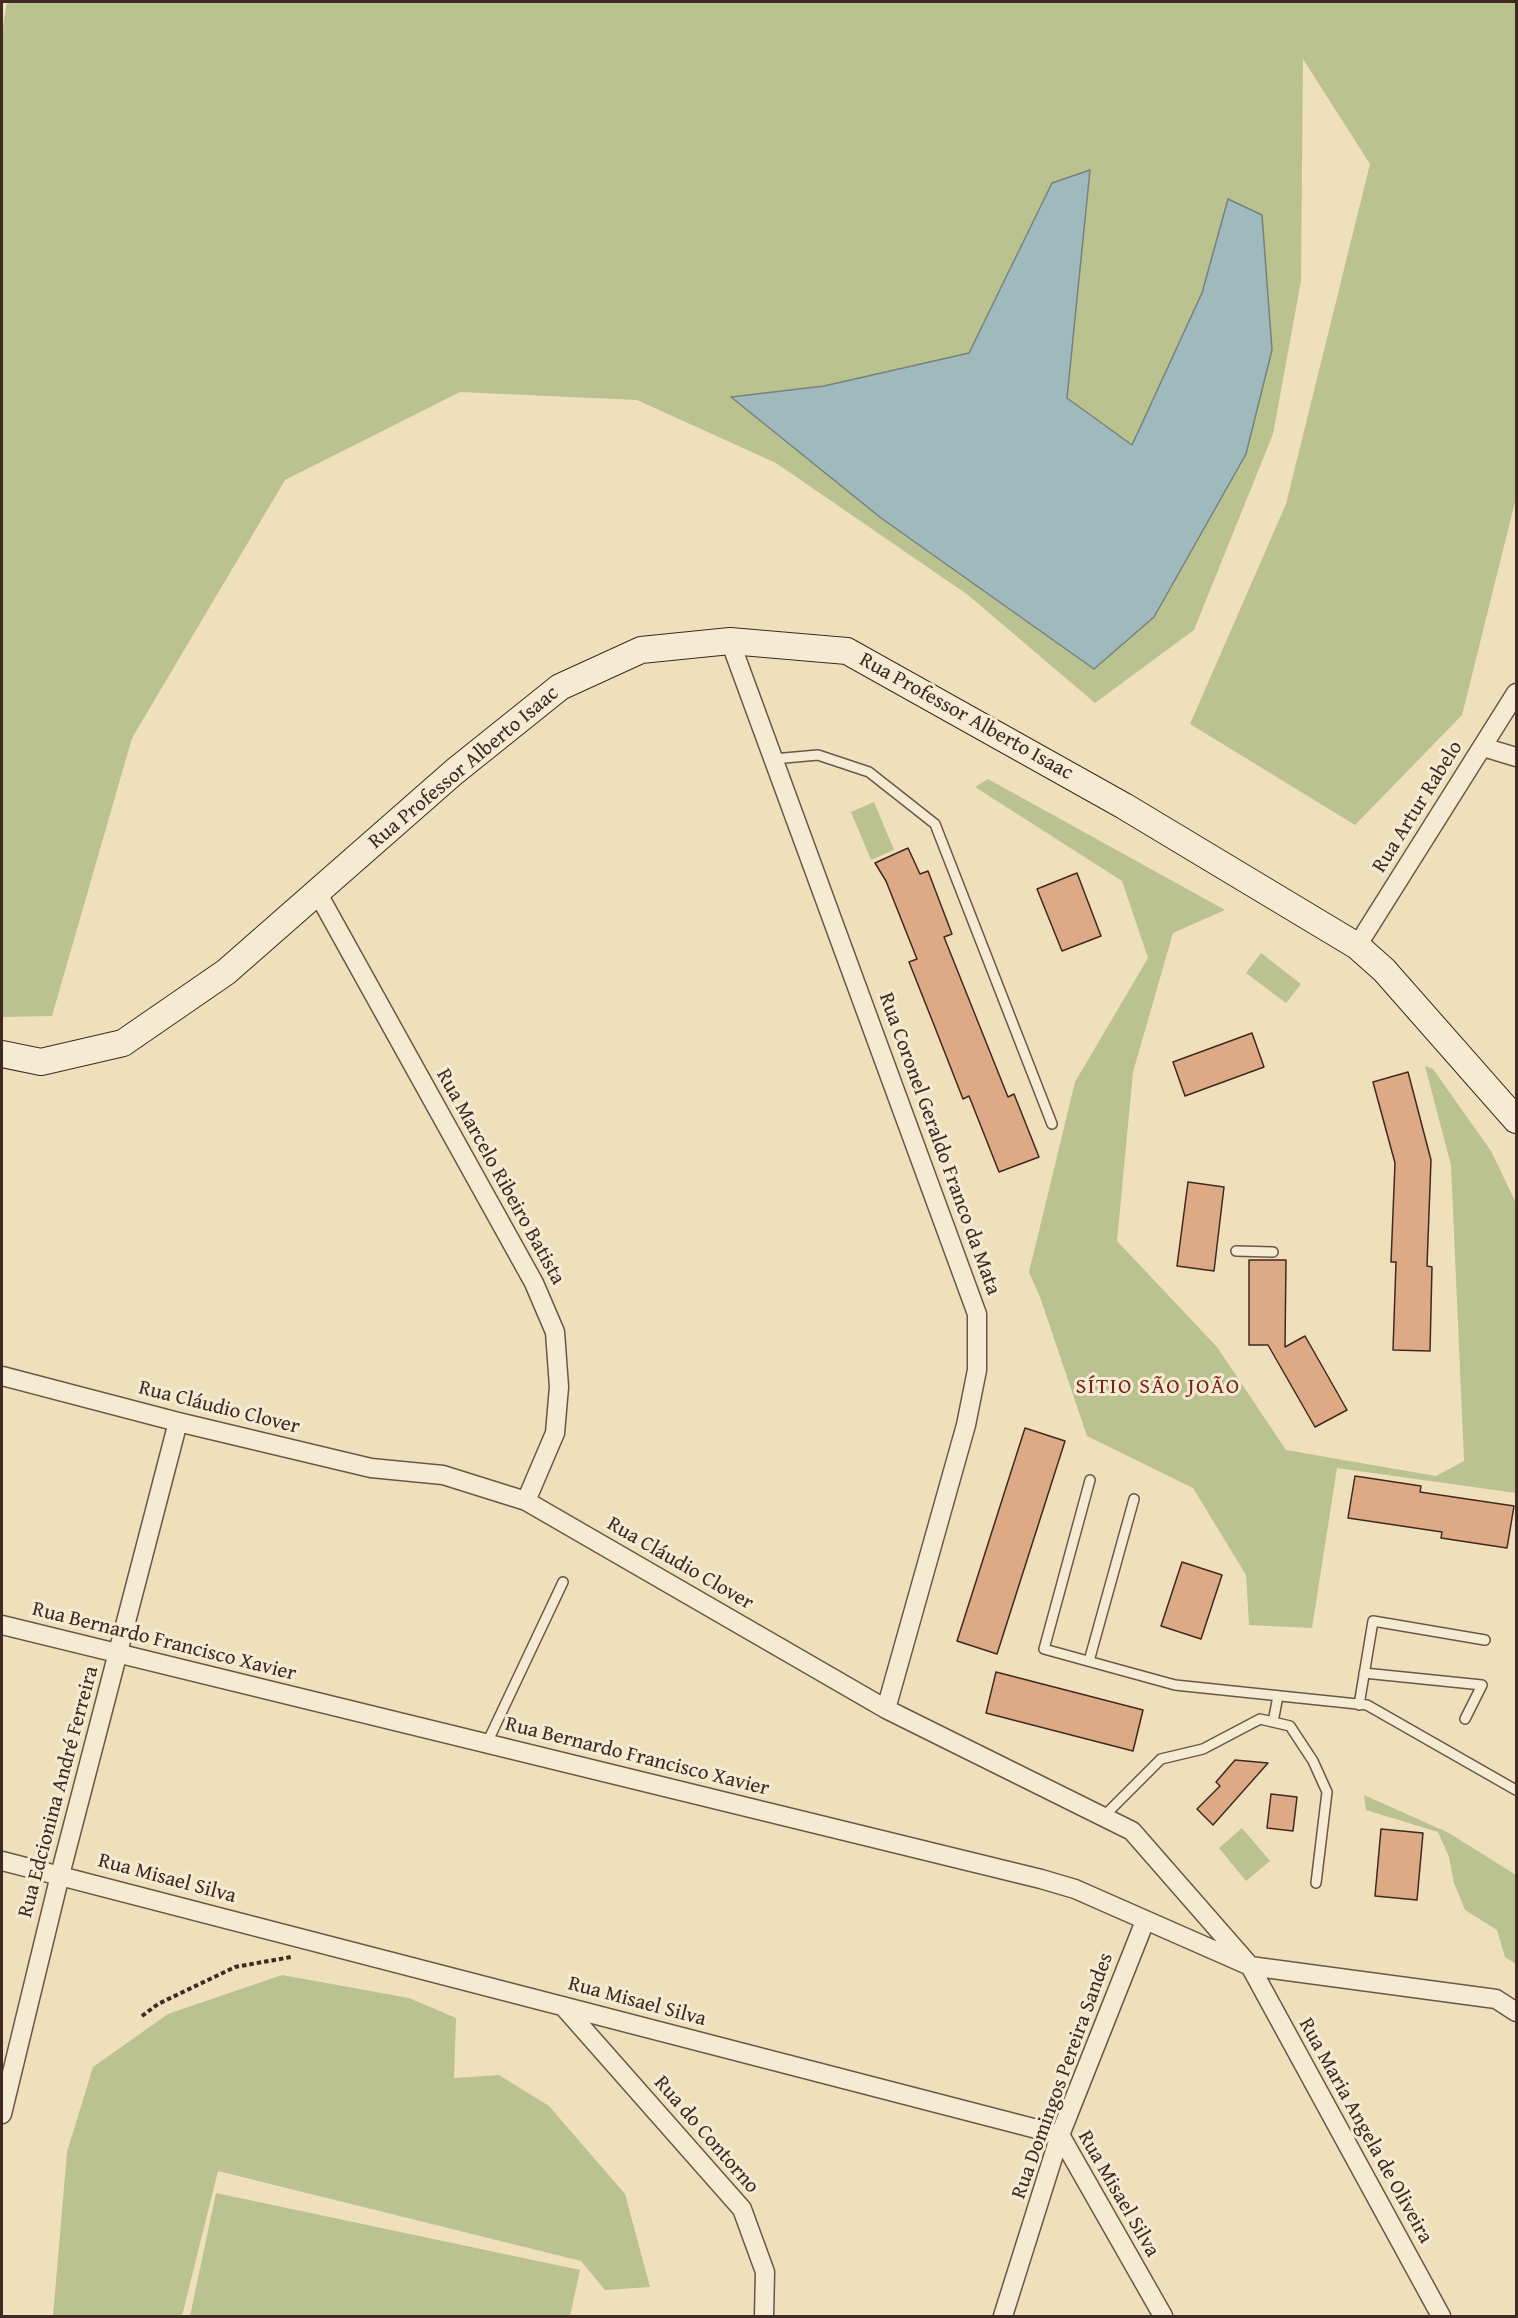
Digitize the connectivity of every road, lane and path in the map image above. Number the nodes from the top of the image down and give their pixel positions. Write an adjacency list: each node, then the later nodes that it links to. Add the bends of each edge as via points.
1 (730, 641): 5 (street, Rua Coronel Geraldo Franco da Mata); 6 (main road, Rua Professor Alberto Isaac, via 641,650 560,687 454,772); 7 (main road, Rua Professor Alberto Isaac, via 847,651 1124,806)
2 (1516, 693): 3 (street, Rua Artur Rabelo)
3 (1483, 747): 4 (street); 7 (street, Rua Artur Rabelo)
4 (1516, 757)
5 (773, 759): 10 (lane, via 818,755 869,772 935,824); 26 (street, Rua Coronel Geraldo Franco da Mata, via 977,1314 977,1370 966,1425)
6 (317, 892): 8 (main road, Rua Professor Alberto Isaac, via 226,972 123,1043 41,1062); 17 (street, Rua Marcelo Ribeiro Batista, via 534,1283 555,1332 559,1387 555,1433)
7 (1358, 946): 9 (main road, Rua Professor Alberto Isaac, via 1384,970)
8 (2, 1054)
9 (1516, 1120)
10 (1052, 1124)
11 (1236, 1251): 12 (lane)
12 (1273, 1252)
13 (2, 1376): 14 (street, Rua Cláudio Clover)
14 (178, 1422): 17 (street, Rua Cláudio Clover, via 371,1468 443,1475); 21 (street, Rua Edcionina André Ferreira)
15 (1090, 1480): 22 (lane, via 1044,1649)
16 (1134, 1499): 22 (lane)
17 (526, 1501): 26 (street, Rua Cláudio Clover)
18 (563, 1582): 29 (lane)
19 (2, 1625): 21 (street, Rua Bernardo Francisco Xavier)
20 (1485, 1640): 23 (lane, via 1373,1622)
21 (119, 1654): 29 (street, Rua Bernardo Francisco Xavier); 33 (street, Rua Edcionina André Ferreira)
22 (1089, 1661): 24 (lane, via 1175,1685)
23 (1364, 1673): 25 (lane); 27 (lane, via 1482,1685)
24 (1278, 1696): 25 (lane); 28 (lane)
25 (1359, 1705): 30 (lane, via 1367,1705)
26 (886, 1709): 31 (street, Rua Cláudio Clover)
27 (1465, 1719)
28 (1273, 1722): 31 (lane, via 1260,1719 1203,1749 1161,1759); 34 (lane, via 1290,1726 1327,1792)
29 (487, 1743): 35 (street, Rua Bernardo Francisco Xavier, via 1075,1889)
30 (1516, 1790)
31 (1103, 1817): 37 (street, Rua Cláudio Clover, via 1132,1831)
32 (2, 1861): 33 (street, Rua Misael Silva)
33 (60, 1875): 38 (street, Rua Misael Silva); 41 (street, Rua Edcionina André Ferreira)
34 (1316, 1883)
35 (1145, 1921): 37 (street, Rua Bernardo Francisco Xavier); 42 (street, Rua Domingos Pereira Sandes)
36 (300, 1956): 40 (path, via 235,1966)
37 (1250, 1966): 39 (street, Rua Bernardo Francisco Xavier, via 1496,1999); 46 (street, Rua Maria Angela de Oliveira)
38 (563, 2006): 42 (street, Rua Misael Silva); 43 (street, Rua do Contorno, via 742,2209 765,2272)
39 (1516, 2012)
40 (142, 2016)
41 (2, 2108)
42 (1060, 2135): 44 (street, Rua Domingos Pereira Sandes); 45 (street, Rua Misael Silva)
43 (764, 2316)
44 (1004, 2316)
45 (1163, 2316)
46 (1441, 2316)

